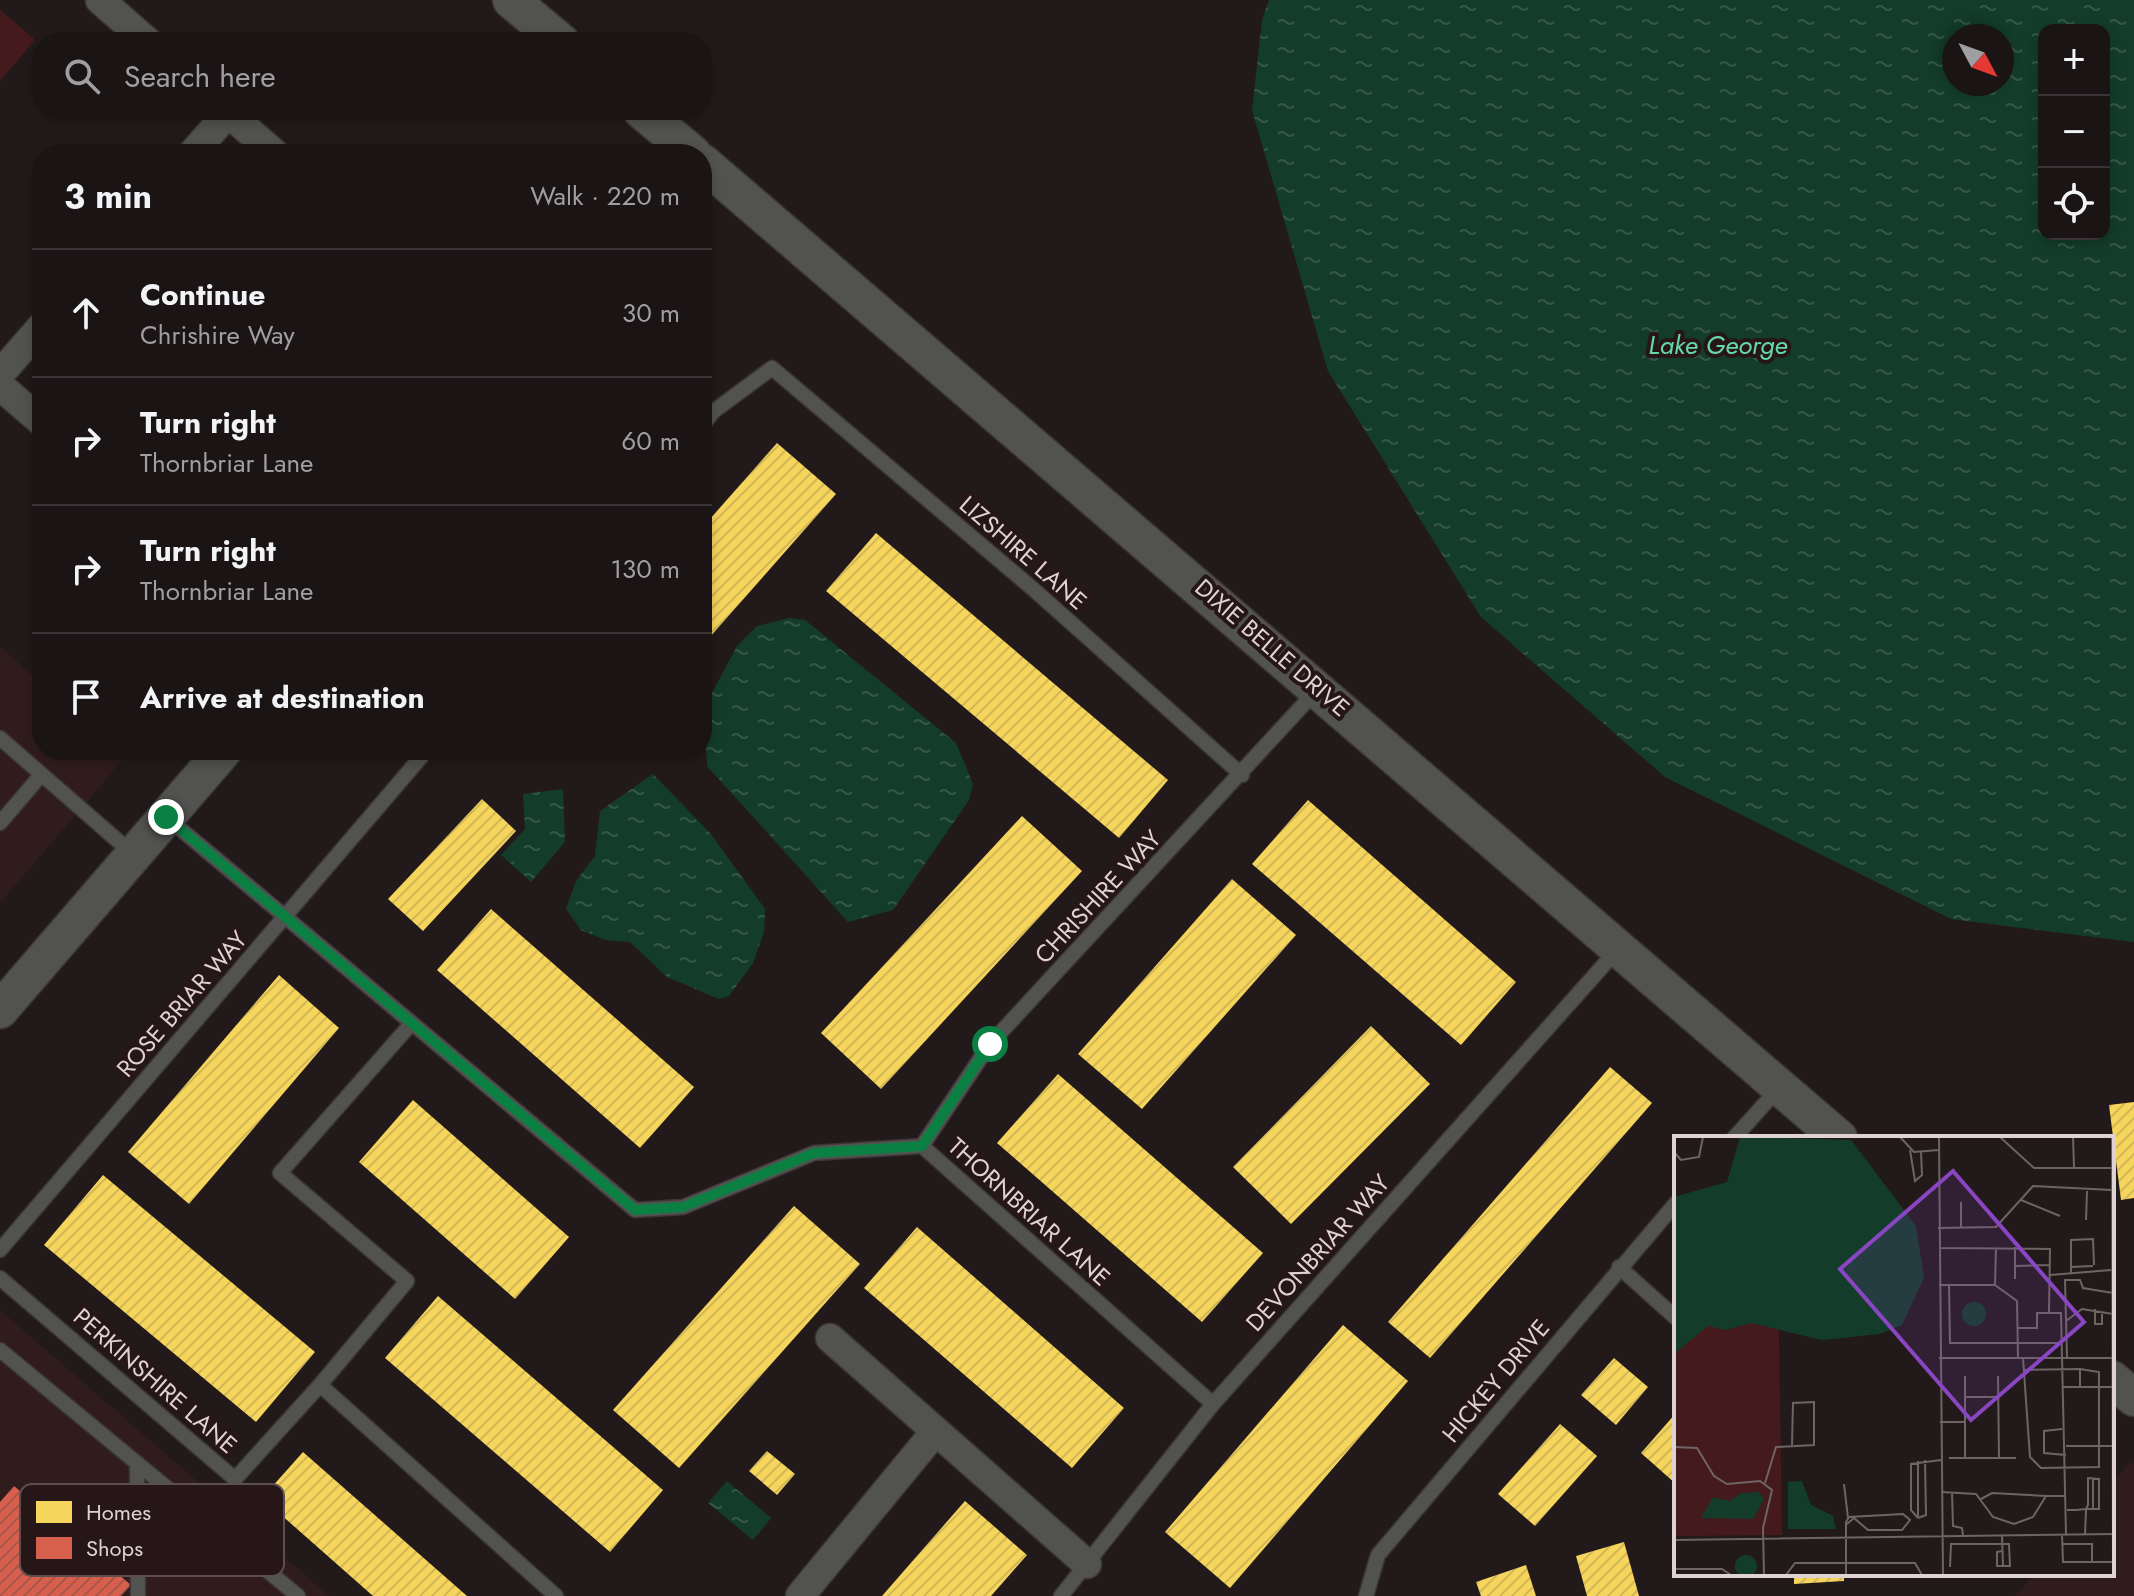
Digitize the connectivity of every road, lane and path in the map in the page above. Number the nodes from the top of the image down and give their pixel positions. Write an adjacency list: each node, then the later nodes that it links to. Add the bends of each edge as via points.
1 (100, 0): 3 (street)
2 (511, 0): 4 (street)
3 (137, 32)
4 (549, 32)
5 (220, 120): 8 (street)
6 (235, 120): 9 (street)
7 (653, 120): 10 (street)
8 (200, 144)
9 (263, 144)
10 (681, 144)
11 (712, 182): 17 (street, DIXIE BELLE DRIVE)
12 (32, 337): 13 (street)
13 (0, 374)
14 (0, 386): 15 (street)
15 (32, 413)
16 (712, 414): 22 (lane, LIZSHIRE LANE, via 772,368)
17 (1318, 688): 22 (lane, CHRISHIRE WAY); 27 (street, DIXIE BELLE DRIVE)
18 (0, 738): 21 (lane)
19 (215, 760): 23 (street)
20 (418, 760): 26 (lane, ROSE BRIAR WAY)
21 (41, 775): 24 (lane); 25 (lane)
22 (1242, 775): 33 (lane, CHRISHIRE WAY, via 990,1044)
23 (166, 817): 25 (street); 26 (lane, THORNBRIAR LANE)
24 (0, 823)
25 (133, 854): 28 (street)
26 (285, 917): 29 (lane, THORNBRIAR LANE); 35 (lane, ROSE BRIAR WAY)
27 (1619, 949): 30 (street, DIXIE BELLE DRIVE); 44 (lane, DEVONBRIAR WAY)
28 (0, 1010)
29 (411, 1024): 33 (lane, THORNBRIAR LANE, via 635,1210 683,1207 814,1153); 42 (lane, via 280,1173 407,1281)
30 (1780, 1086): 31 (lane); 32 (street, DIXIE BELLE DRIVE)
31 (1736, 1136)
32 (1837, 1136)
33 (922, 1146): 44 (lane, THORNBRIAR LANE)
34 (1674, 1205): 36 (lane, HICKEY DRIVE)
35 (0, 1250)
36 (1619, 1267): 38 (lane); 57 (lane, HICKEY DRIVE, via 1378,1555)
37 (0, 1278): 42 (lane, PERKINSHIRE LANE, via 235,1479)
38 (1674, 1316)
39 (830, 1338): 45 (street)
40 (0, 1350): 46 (lane)
41 (2114, 1381): 43 (street)
42 (320, 1385): 54 (lane)
43 (2134, 1398)
44 (1213, 1404): 49 (lane, DEVONBRIAR WAY)
45 (934, 1433): 49 (street); 55 (street)
46 (137, 1464): 47 (lane); 48 (lane)
47 (137, 1484)
48 (161, 1484)
49 (1087, 1564): 56 (lane, DEVONBRIAR WAY)
50 (138, 1576): 52 (lane)
51 (274, 1576): 53 (lane)
52 (138, 1596)
53 (298, 1596)
54 (556, 1596)
55 (800, 1596)
56 (1061, 1596)
57 (1366, 1596)

